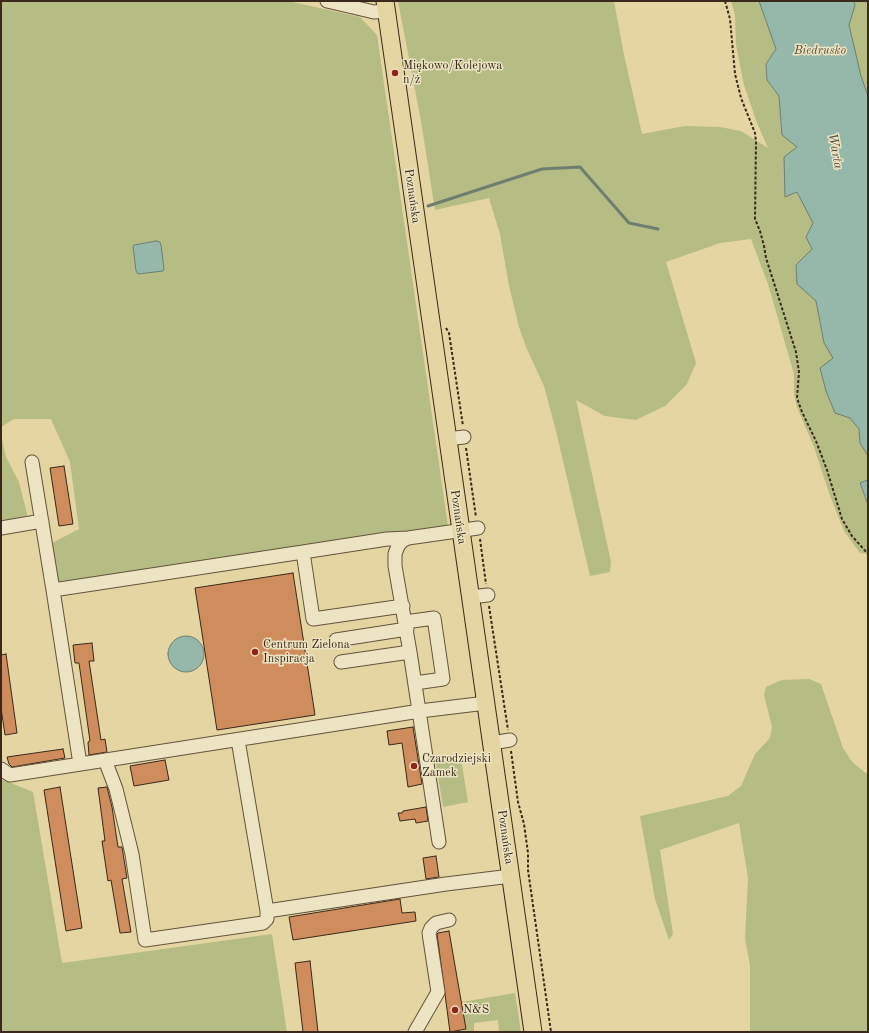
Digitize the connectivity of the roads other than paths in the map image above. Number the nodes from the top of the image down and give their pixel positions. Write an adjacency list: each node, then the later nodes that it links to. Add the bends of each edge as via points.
1 (328, 1): 2 (street, via 374,12)
2 (386, 6): 4 (main road, Poznańska)
3 (464, 437): 4 (street)
4 (447, 439): 9 (main road, Poznańska)
5 (32, 462): 6 (street)
6 (42, 521): 7 (street); 12 (street)
7 (1, 528)
8 (478, 528): 9 (street)
9 (460, 530): 10 (street); 14 (main road, Poznańska)
10 (408, 538): 11 (street); 15 (street, via 398,546 395,559)
11 (303, 552): 12 (street); 15 (street, via 314,619)
12 (54, 590): 27 (street)
13 (488, 595): 14 (street)
14 (470, 597): 21 (main road, Poznańska)
15 (403, 606): 16 (street)
16 (406, 626): 17 (street); 18 (street); 20 (street, via 434,618 443,679)
17 (336, 640)
18 (410, 652): 19 (street); 20 (street)
19 (341, 662)
20 (415, 683): 22 (street)
21 (486, 703): 22 (street); 25 (main road, Poznańska)
22 (420, 711): 23 (street); 29 (street)
23 (238, 740): 26 (street); 31 (street)
24 (510, 740): 25 (street)
25 (492, 743): 30 (main road, Poznańska)
26 (105, 760): 27 (street); 31 (street, via 116,789 132,854 145,940 264,923)
27 (80, 764): 28 (street, via 10,775)
28 (1, 769)
29 (439, 842)
30 (511, 876): 31 (street); 34 (main road, Poznańska)
31 (267, 911)
32 (449, 920): 33 (street, via 436,923 429,933 438,992)
33 (415, 1032)
34 (533, 1032)

